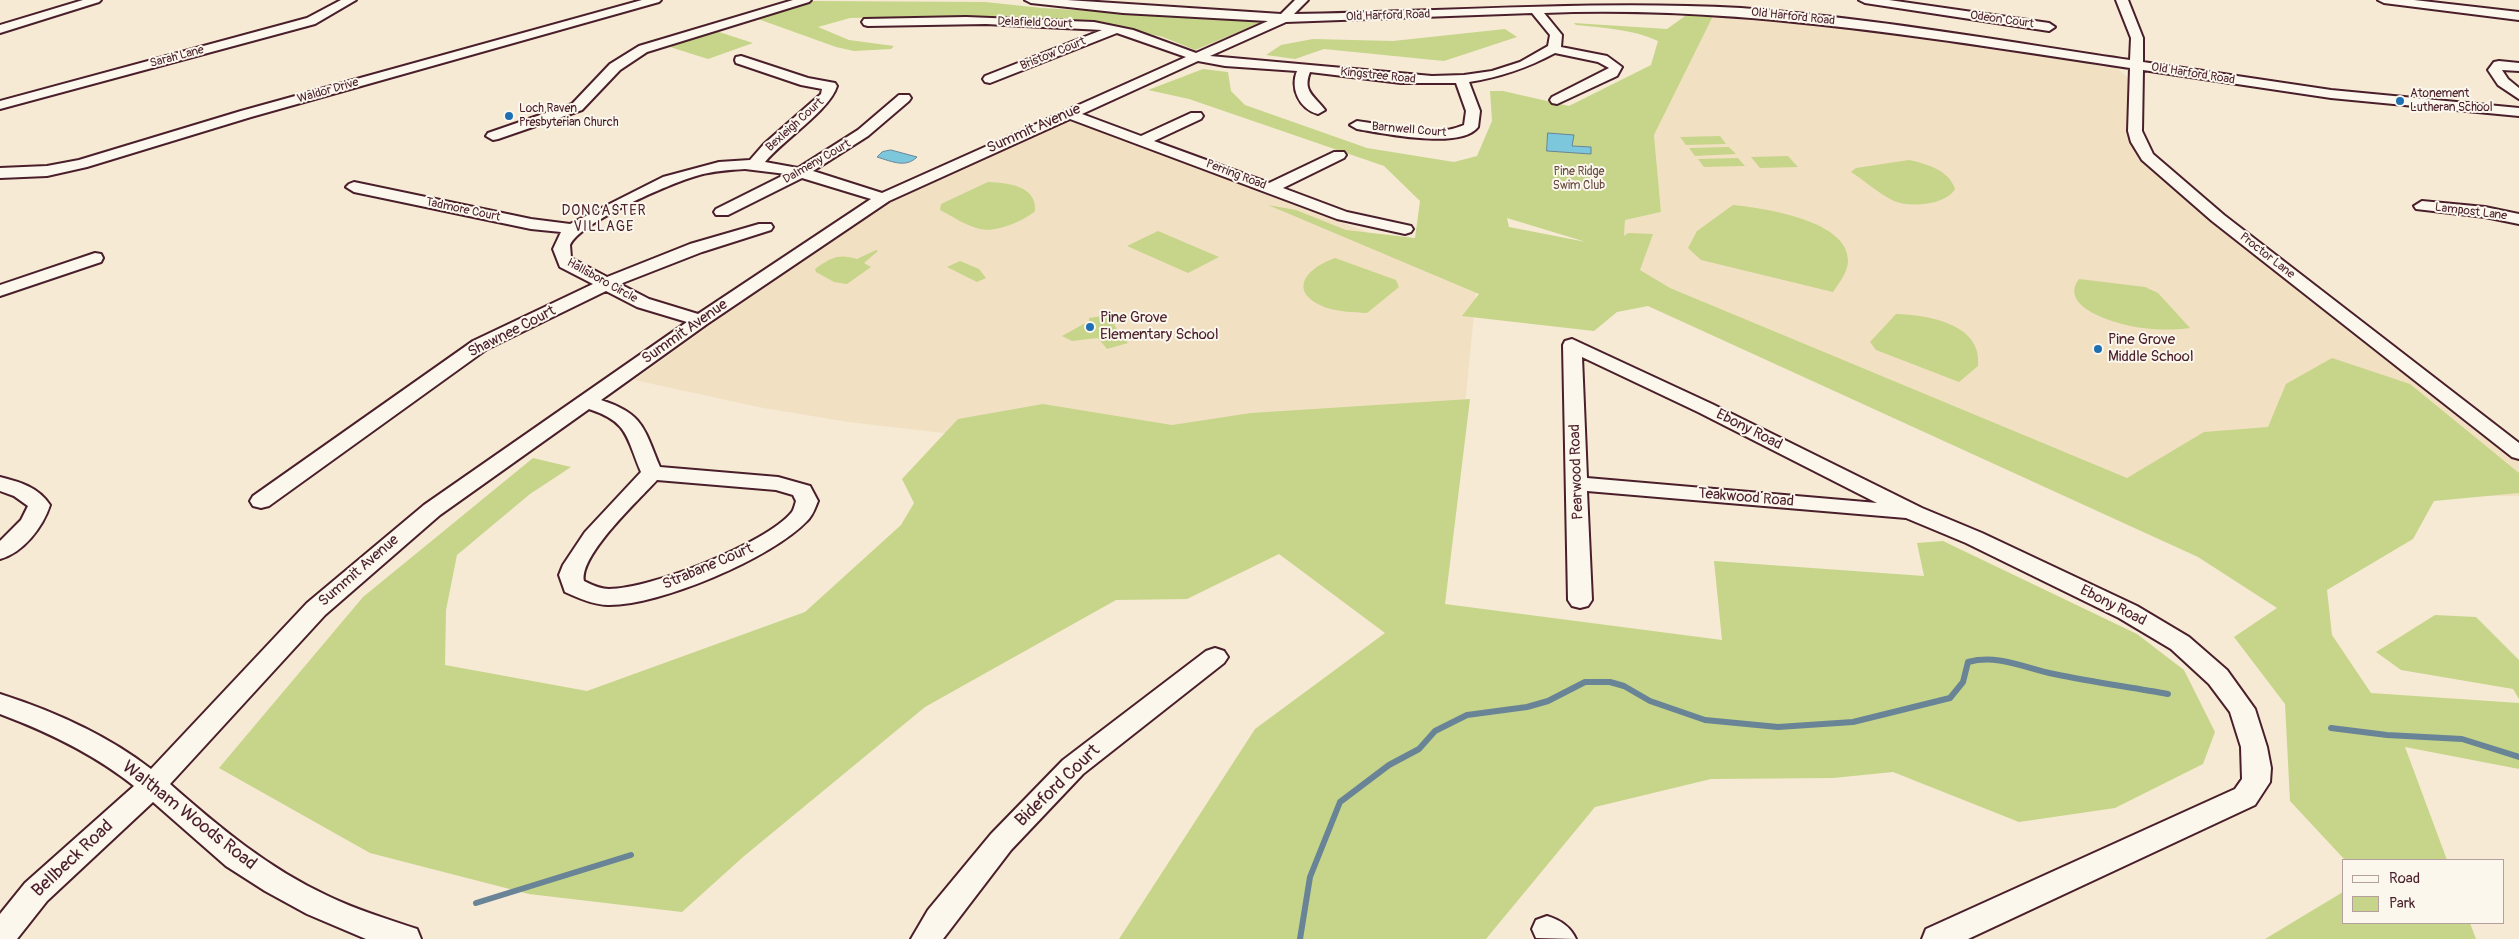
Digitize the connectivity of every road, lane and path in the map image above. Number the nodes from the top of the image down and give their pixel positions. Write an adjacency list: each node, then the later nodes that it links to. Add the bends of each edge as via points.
1 (95, 0): 20 (street)
2 (350, 0): 35 (street, Sarah Lane, via 311,21)
3 (655, 0): 45 (street, Waldor Drive, via 82,164 47,171)
4 (805, 0): 41 (street, via 643,49 615,67 577,107)
5 (1031, 0): 12 (street, Old Harford Road)
6 (1302, 0): 17 (street, Summit Avenue)
7 (1865, 0): 15 (street, Odeon Court)
8 (1957, 0): 15 (street, Odeon Court)
9 (2122, 0): 25 (street, Proctor Lane, via 2137,38)
10 (2384, 0): 16 (street)
11 (2514, 0): 16 (street)
12 (1126, 4): 17 (street, Old Harford Road)
13 (1670, 4): 14 (street, Old Harford Road); 25 (street, Old Harford Road, via 1832,20)
14 (1535, 10): 17 (street, Old Harford Road); 22 (street, via 1556,34)
15 (1955, 14): 19 (street, Odeon Court)
16 (2516, 16)
17 (1284, 18): 23 (street, Summit Avenue)
18 (868, 22): 21 (street, Delafield Court, via 1006,21)
19 (2049, 27)
20 (0, 28)
21 (1116, 29): 23 (street, Delafield Court); 30 (street, Bristow Court)
22 (1553, 49): 31 (street, Kingstree Road, via 1516,68); 34 (street, via 1602,59 1616,68)
23 (1197, 58): 27 (street, Kingstree Road, via 1232,64); 38 (street, Summit Avenue)
24 (741, 60): 44 (street, Bexleigh Court, via 806,82 830,86 827,96 769,147)
25 (2137, 66): 37 (street, Old Harford Road, via 2345,96); 62 (street, Proctor Lane, via 2135,131 2147,157 2218,218)
26 (2519, 67): 28 (street, via 2499,65 2495,70)
27 (1305, 68): 31 (street, Kingstree Road, via 1424,81); 36 (street, via 1298,82 1299,89)
28 (2498, 75): 29 (street); 32 (street)
29 (2519, 77)
30 (990, 79)
31 (1462, 81): 40 (street, Barnwell Court, via 1473,111 1471,127 1464,132 1439,134)
32 (2519, 95)
33 (904, 98): 46 (street, Dalmeny Court, via 857,139)
34 (1557, 100)
35 (0, 105)
36 (1318, 110)
37 (2519, 112)
38 (1069, 114): 42 (street, Perring Road); 49 (street, Summit Avenue)
39 (1196, 116): 42 (street)
40 (1357, 125)
41 (493, 136)
42 (1143, 140): 48 (street, Perring Road)
43 (1339, 155): 48 (street)
44 (754, 165): 46 (street, Hallsboro Circle); 54 (street, Hallsboro Circle, via 708,168 666,180)
45 (0, 173)
46 (800, 173): 49 (street, Hallsboro Circle); 51 (street, Dalmeny Court)
47 (354, 187): 54 (street, Tadmore Court, via 531,224)
48 (1271, 188): 55 (street, Perring Road, via 1343,216)
49 (882, 198): 59 (street, Summit Avenue)
50 (2422, 206): 52 (street, Lampost Lane)
51 (722, 212)
52 (2519, 219)
53 (765, 227): 57 (street, Shawnee Court, via 670,257)
54 (573, 229): 57 (street, Hallsboro Circle, via 564,238 561,257 566,264)
55 (1405, 229)
56 (95, 258): 58 (street)
57 (608, 284): 59 (street, Hallsboro Circle, via 623,295 643,303); 66 (street, Shawnee Court, via 480,345)
58 (0, 291)
59 (701, 320): 61 (street, Summit Avenue)
60 (1572, 345): 65 (street, Pearwood Road); 67 (street, Ebony Road)
61 (586, 401): 63 (street, via 614,410 628,420 636,429); 72 (street, Summit Avenue, via 432,510 316,608)
62 (2516, 448)
63 (652, 473): 63 (street, Strabane Court, via 576,563 571,575 573,586 586,593 610,597 640,594 665,586 770,539 801,514 808,501 802,491 778,484)
64 (0, 484): 68 (street, via 18,488 39,505 28,526)
65 (1577, 484): 67 (street, Teakwood Road); 69 (street, Pearwood Road)
66 (261, 502)
67 (1914, 513): 76 (street, Ebony Road, via 1974,538 2128,612 2180,643 2218,677 2242,709 2254,746 2257,768 2256,782 2236,803 2155,837)
68 (0, 552)
69 (1580, 600)
70 (1215, 657): 75 (street, Bideford Court, via 1072,767 1001,842 939,918)
71 (0, 704): 72 (street, Waltham Woods Road, via 68,730)
72 (152, 786): 73 (street, Bellbeck Road, via 36,892); 74 (street, Waltham Woods Road, via 236,857 270,879 355,922)
73 (0, 938)
74 (406, 939)
75 (926, 939)
76 (1937, 939)

